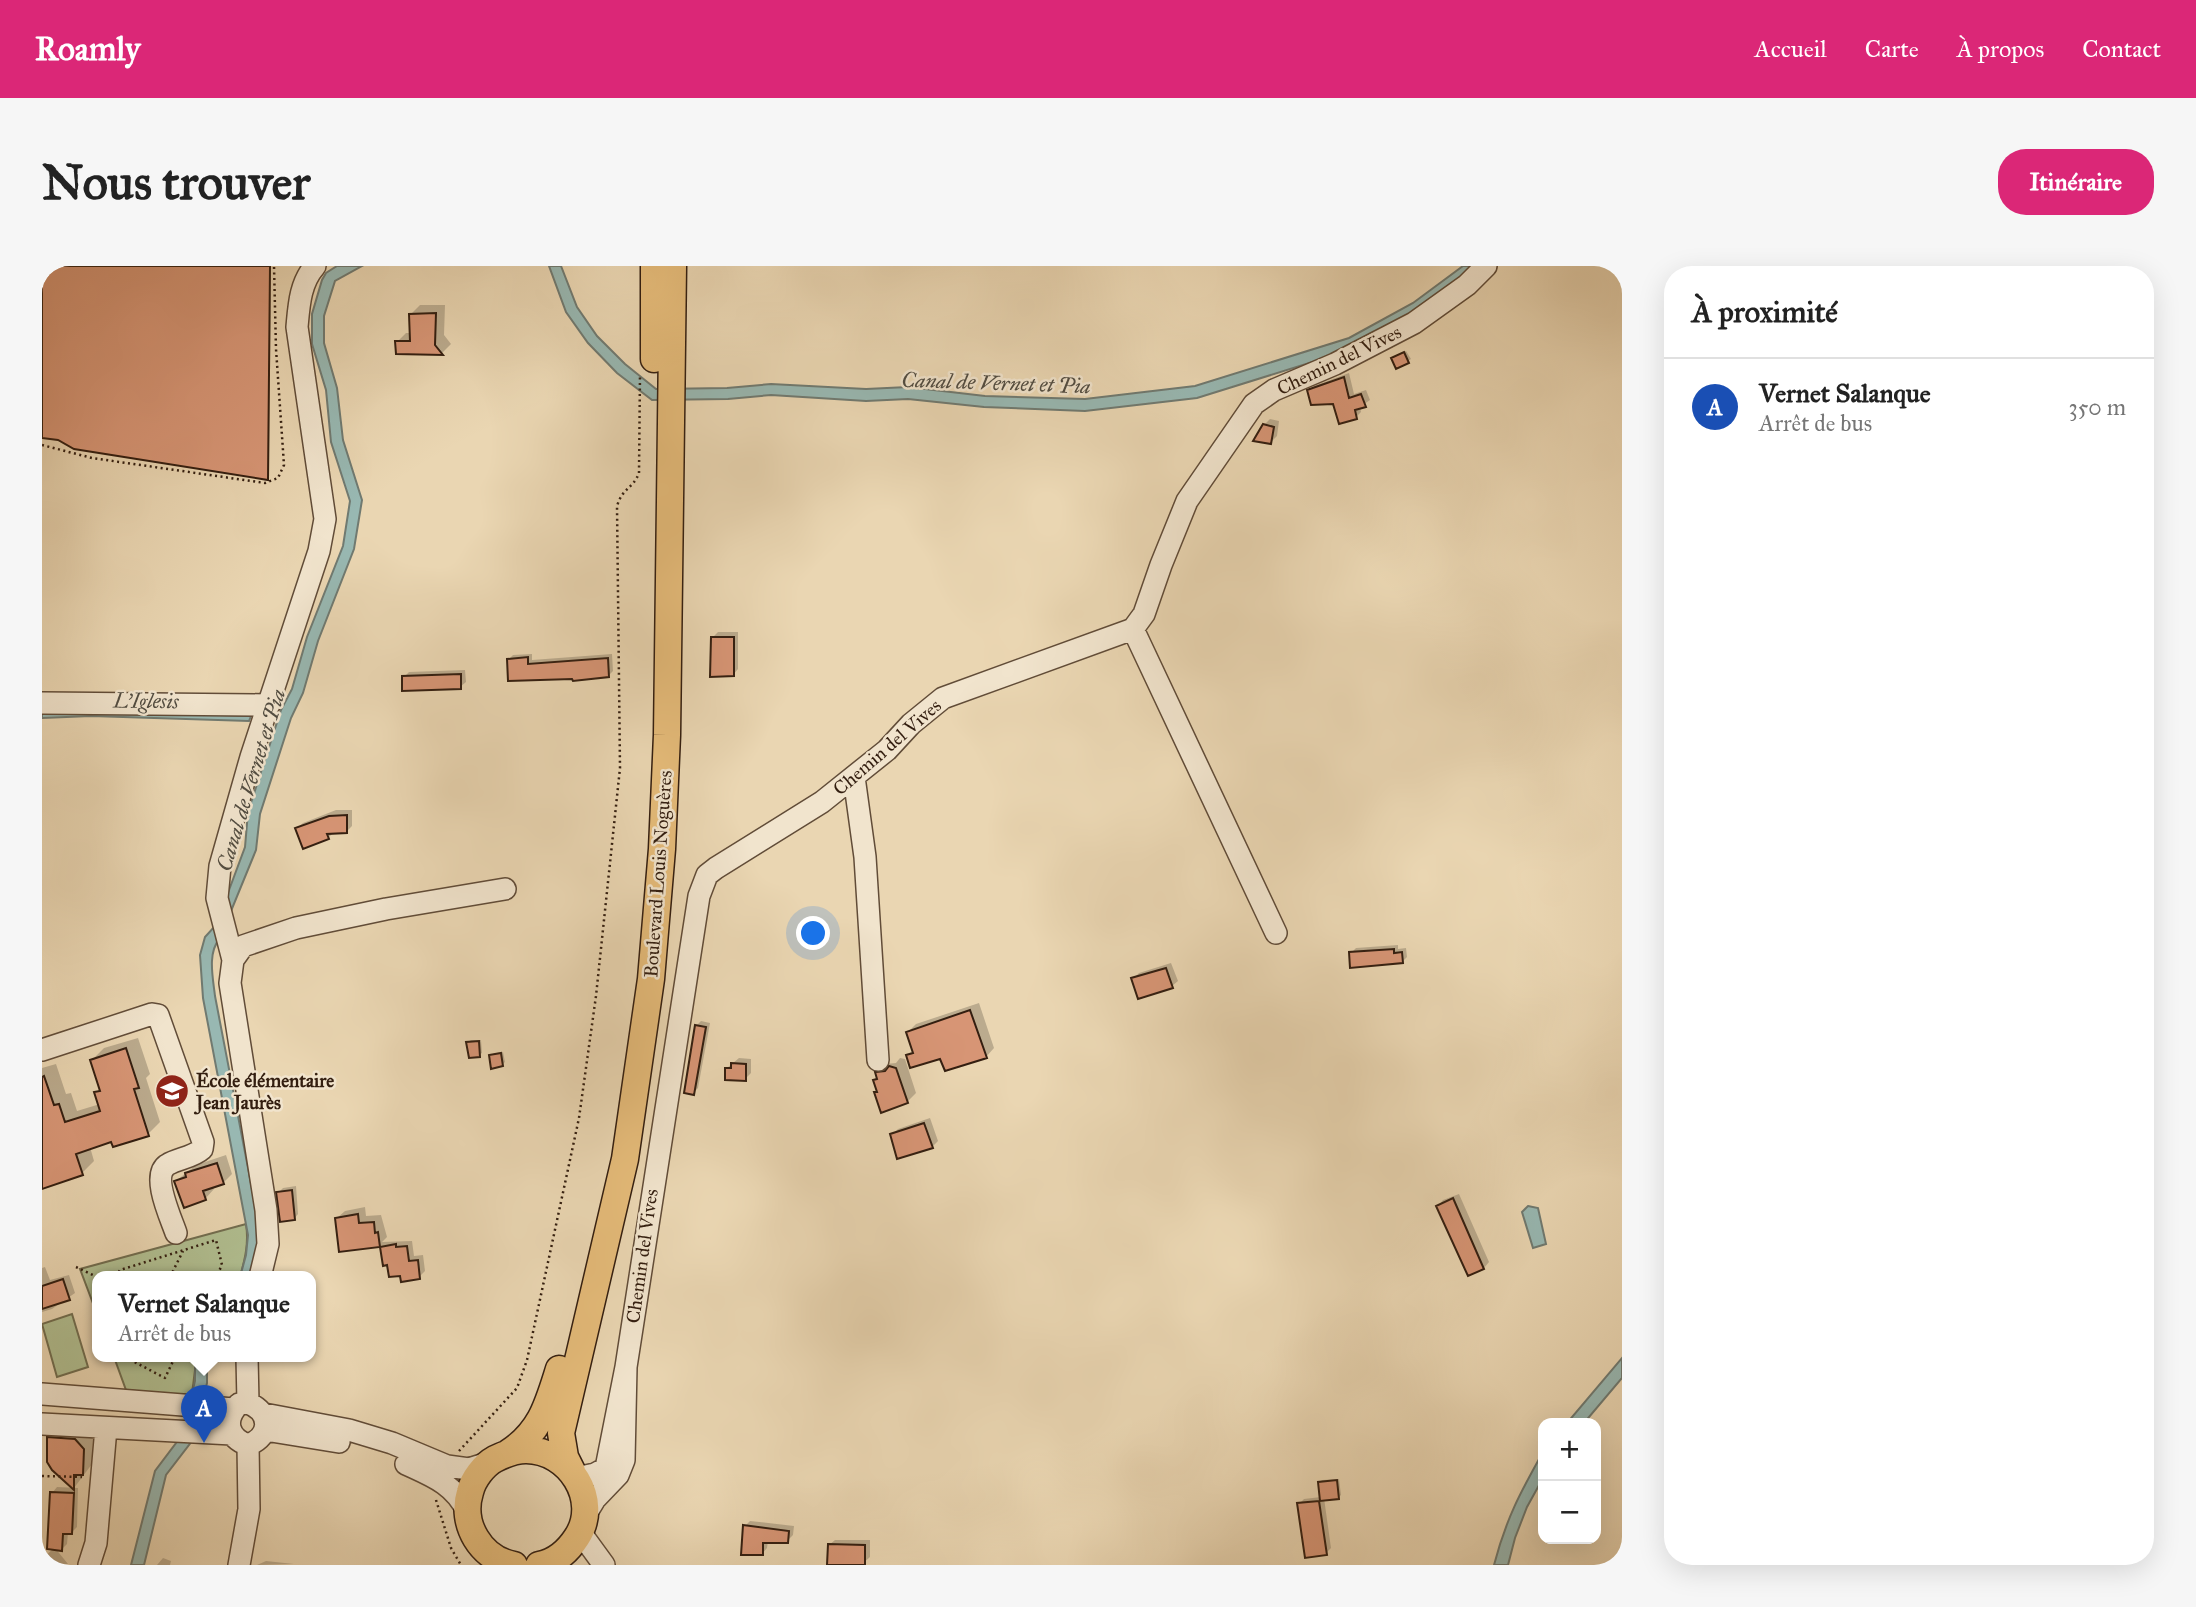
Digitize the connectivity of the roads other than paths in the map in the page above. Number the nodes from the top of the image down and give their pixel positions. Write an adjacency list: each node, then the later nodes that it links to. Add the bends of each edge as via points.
1 (315, 266): 9 (street, via 299,299 297,327 325,519)
2 (654, 266): 5 (main road, Boulevard Louis Noguères)
3 (673, 266): 5 (main road, Boulevard Louis Noguères)
4 (1486, 266): 7 (street, Chemin del Vives, via 1415,323 1273,390 1254,404 1187,501 1144,614)
5 (656, 373): 6 (main road, Boulevard Louis Noguères)
6 (654, 411): 25 (main road, Boulevard Louis Noguères, via 649,735 634,975 607,1156 565,1348 538,1425 523,1444); 27 (main road, Boulevard Louis Noguères, via 667,735 662,849 651,979 625,1158 561,1433)
7 (1133, 629): 10 (street, Chemin del Vives, via 943,698); 12 (street)
8 (42, 703): 9 (street)
9 (269, 705): 13 (street, via 220,866 217,898)
10 (855, 777): 15 (street); 19 (street, Chemin del Vives, via 707,875 699,896)
11 (505, 889): 13 (street, via 296,928 243,946)
12 (1276, 933)
13 (233, 960): 17 (street, via 230,983 266,1210 268,1244)
14 (42, 1050): 16 (street, via 158,1015 203,1142 197,1154 166,1166 160,1178)
15 (878, 1060)
16 (179, 1242)
17 (261, 1271)
18 (247, 1362): 21 (street)
19 (626, 1367): 27 (street, Chemin del Vives, via 606,1468 595,1474); 29 (street, Chemin del Vives, via 624,1460 618,1475 595,1499)
20 (42, 1394): 21 (street)
21 (246, 1413): 24 (street, via 230,1419); 24 (street, via 258,1441); 26 (street, via 349,1430 392,1443)
22 (42, 1424): 23 (street)
23 (106, 1428): 24 (street); 31 (street, via 96,1543)
24 (232, 1438): 32 (street, via 249,1509)
25 (499, 1457): 26 (street); 27 (main road, via 526,1450 543,1452); 28 (main road, Boulevard Louis Noguères, via 478,1475)
26 (445, 1473): 28 (street)
27 (574, 1475): 29 (main road, Boulevard Louis Noguères, via 582,1490)
28 (467, 1510): 30 (main road, via 478,1543)
29 (569, 1547): 33 (street)
30 (509, 1564)
31 (89, 1565)
32 (239, 1565)
33 (604, 1565)

